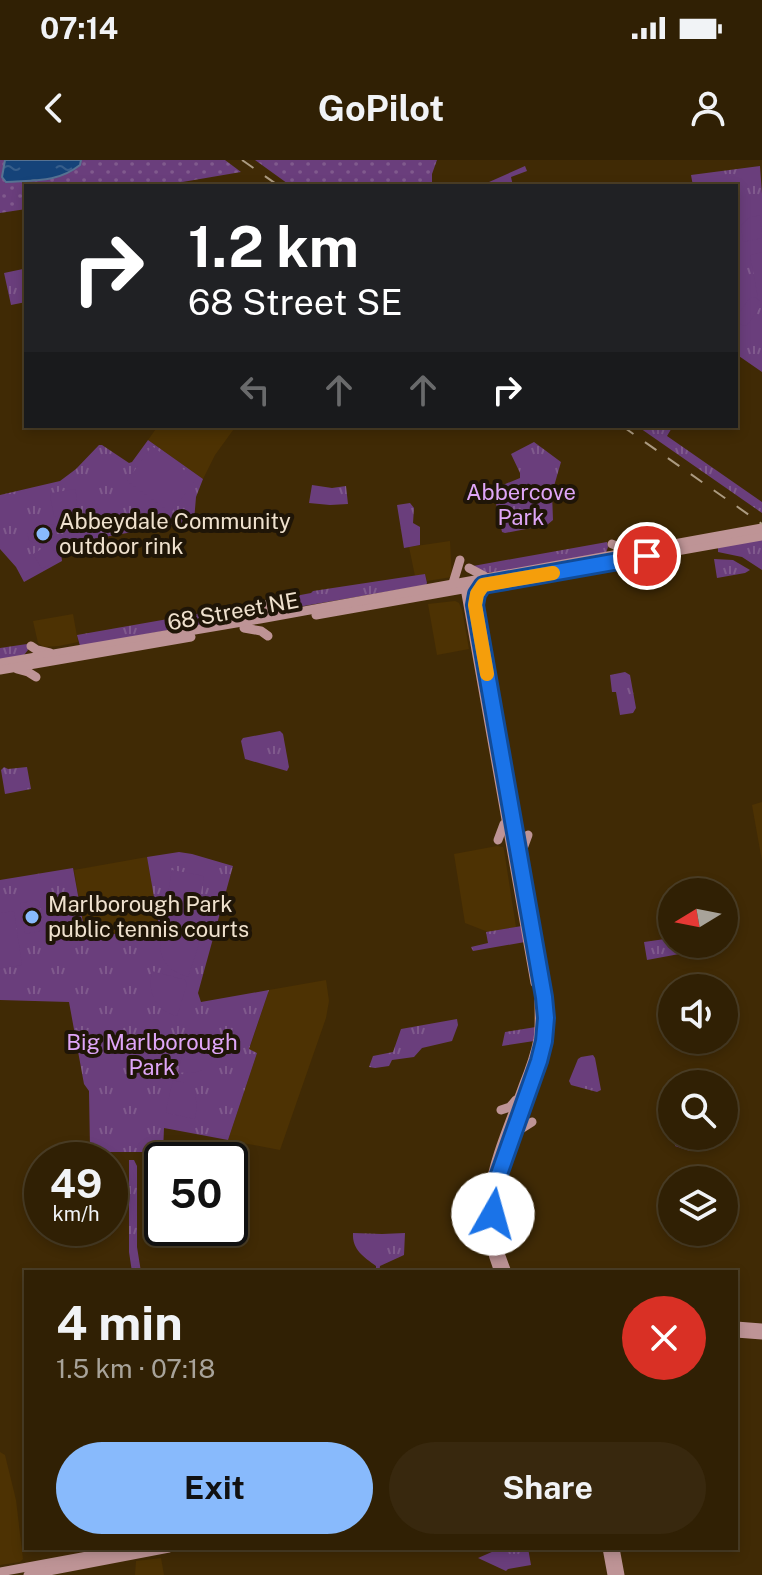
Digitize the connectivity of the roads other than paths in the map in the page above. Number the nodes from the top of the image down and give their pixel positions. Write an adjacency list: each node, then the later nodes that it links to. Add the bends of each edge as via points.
1 (762, 528): 4 (main road)
2 (762, 536): 7 (main road)
3 (612, 544): 4 (main road)
4 (631, 552): 7 (main road)
5 (460, 560): 8 (main road)
6 (469, 568): 7 (main road)
7 (485, 582): 8 (main road); 10 (main road)
8 (463, 585): 9 (main road, 68 Street NE); 10 (main road); 12 (main road, 68 Street NE)
9 (444, 592): 10 (main road); 13 (main road, 68 Street NE)
10 (471, 602): 21 (main road); 24 (main road)
11 (263, 604): 12 (main road)
12 (290, 614): 16 (main road, 68 Street NE)
13 (244, 628): 14 (main road); 18 (main road, 68 Street NE)
14 (268, 636)
15 (31, 646): 16 (main road)
16 (53, 654): 17 (main road, 68 Street NE)
17 (0, 663)
18 (13, 668): 19 (main road, 68 Street NE); 20 (main road)
19 (0, 670)
20 (36, 677)
21 (505, 817): 23 (main road); 25 (main road, via 539,1001 536,1048)
22 (528, 835): 24 (main road)
23 (498, 840)
24 (520, 857): 28 (main road, via 546,1018 539,1061)
25 (519, 1098): 26 (main road); 29 (main road, via 487,1199 487,1230)
26 (501, 1110)
27 (532, 1122): 28 (main road)
28 (513, 1134): 30 (main road, via 494,1200 494,1229)
29 (498, 1270)
30 (506, 1270)
31 (738, 1326): 32 (main road)
32 (762, 1328)
33 (738, 1333): 34 (main road)
34 (762, 1335)
35 (120, 1550): 39 (main road)
36 (159, 1550): 40 (main road)
37 (607, 1550): 41 (main road)
38 (615, 1550): 42 (main road)
39 (0, 1572)
40 (28, 1575)
41 (612, 1575)
42 (620, 1575)

